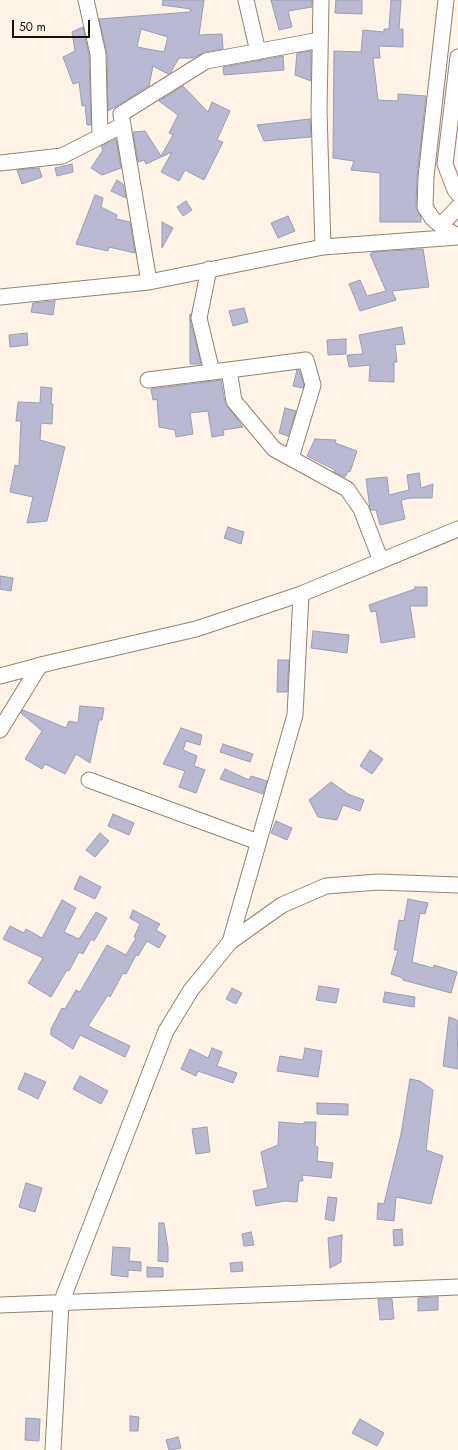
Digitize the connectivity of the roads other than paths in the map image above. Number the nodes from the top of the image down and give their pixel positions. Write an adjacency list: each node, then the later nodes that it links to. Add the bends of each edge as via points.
1 (86, 0): 9 (street, via 98,54)
2 (246, 0): 6 (street)
3 (321, 0): 5 (street)
4 (446, 0): 13 (street, via 426,177 425,207 432,218)
5 (320, 40): 6 (street); 15 (street, via 319,110)
6 (258, 52): 8 (street, via 206,61 122,114)
7 (458, 65): 11 (street, via 444,164)
8 (123, 125): 9 (street); 17 (street)
9 (100, 137): 10 (street, via 62,156)
10 (0, 163)
11 (458, 194)
12 (458, 207): 13 (street)
13 (441, 225): 14 (street)
14 (458, 236): 15 (street)
15 (323, 247): 16 (street)
16 (209, 270): 17 (street); 20 (street, via 199,318)
17 (148, 282): 18 (street)
18 (0, 297)
19 (229, 370): 20 (street); 22 (street, via 234,401 274,449); 22 (street, via 306,360 313,385)
20 (212, 372): 21 (street)
21 (148, 380)
22 (291, 458): 24 (street, via 347,489 361,509)
23 (458, 529): 24 (street)
24 (381, 561): 25 (street)
25 (301, 594): 26 (street, via 196,629); 30 (street, via 295,716)
26 (40, 665): 27 (street); 28 (street)
27 (0, 676)
28 (0, 730)
29 (89, 780): 30 (street)
30 (258, 842): 32 (street)
31 (458, 885): 32 (street, via 378,882 326,886 282,905)
32 (230, 942): 34 (street, via 190,990 166,1031)
33 (458, 1287): 34 (street)
34 (61, 1303): 35 (street); 36 (street)
35 (0, 1305)
36 (53, 1450)

